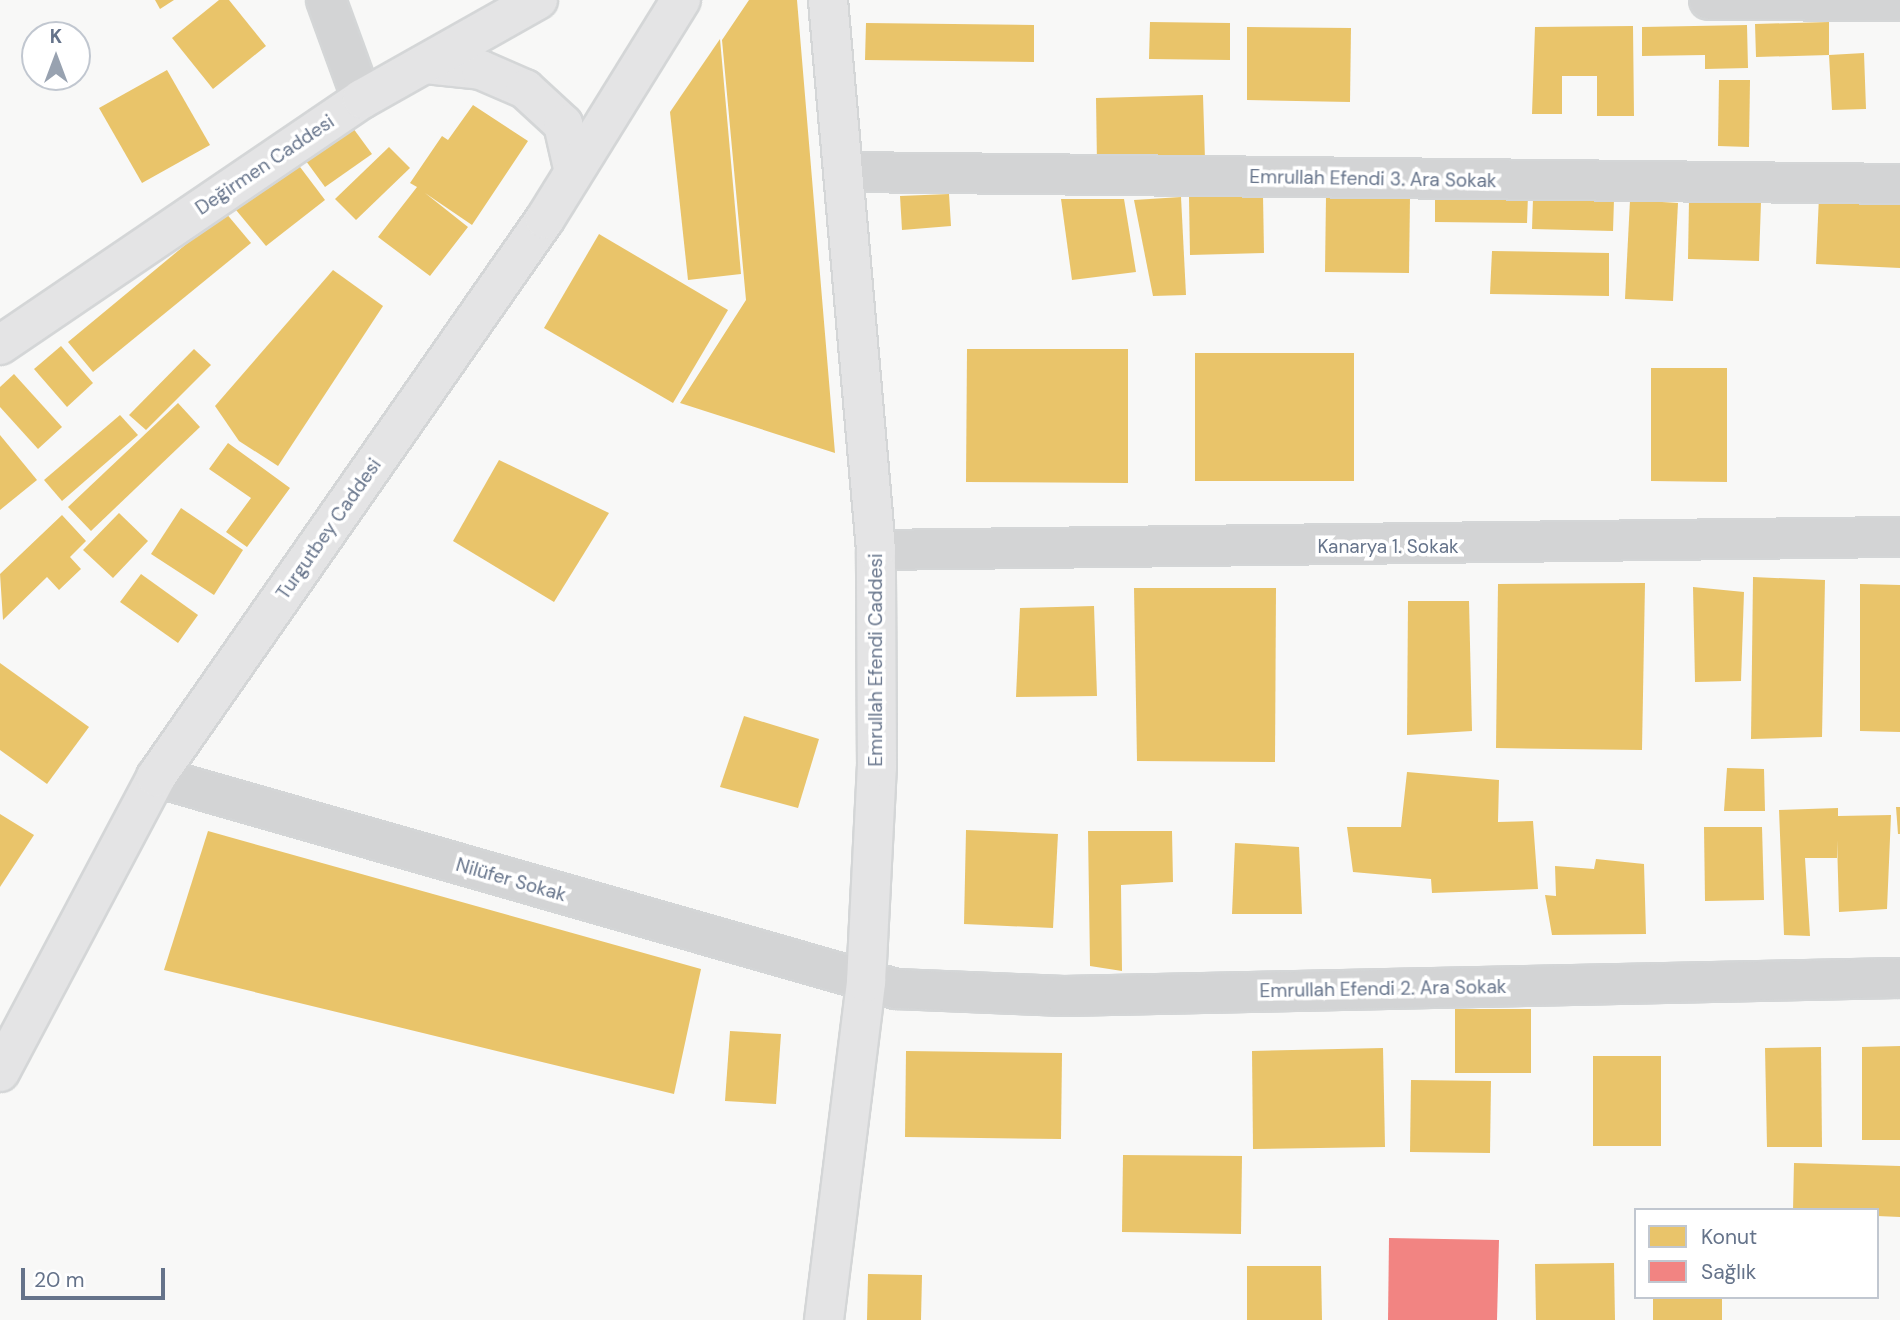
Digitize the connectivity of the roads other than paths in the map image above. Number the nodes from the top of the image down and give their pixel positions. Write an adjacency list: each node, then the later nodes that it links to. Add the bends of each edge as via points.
1 (326, 0): 8 (street)
2 (538, 0): 7 (main road, Değirmen Caddesi)
3 (681, 0): 9 (main road, Turgutbey Caddesi)
4 (828, 0): 10 (main road, Emrullah Efendi Caddesi)
5 (1709, 0): 6 (street)
6 (1900, 1)
7 (426, 64): 8 (main road, Değirmen Caddesi); 9 (main road, via 481,70 525,89 563,124)
8 (362, 99): 12 (main road, Değirmen Caddesi)
9 (573, 168): 15 (main road, Turgutbey Caddesi, via 545,219)
10 (847, 172): 11 (street, Emrullah Efendi 3. Ara Sokak); 14 (main road, Emrullah Efendi Caddesi)
11 (1900, 184)
12 (0, 345)
13 (1900, 537): 14 (street, Kanarya 1. Sokak)
14 (876, 550): 17 (main road, Emrullah Efendi Caddesi, via 877,767)
15 (156, 778): 17 (street, Nilüfer Sokak); 18 (main road, Turgutbey Caddesi)
16 (1900, 978): 17 (street, Emrullah Efendi 2. Ara Sokak, via 1064,996)
17 (866, 982): 19 (main road, Emrullah Efendi Caddesi)
18 (0, 1072)
19 (824, 1320)

